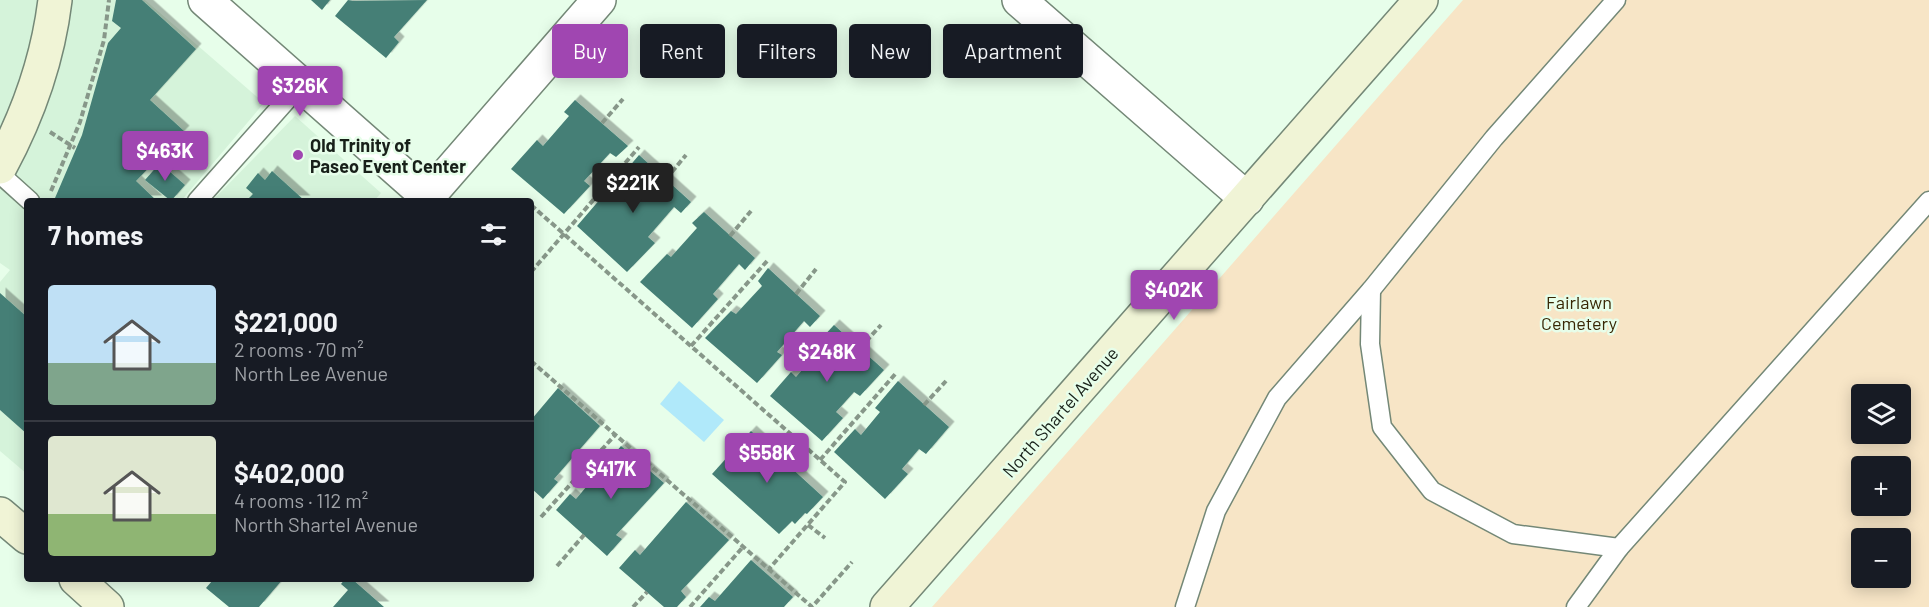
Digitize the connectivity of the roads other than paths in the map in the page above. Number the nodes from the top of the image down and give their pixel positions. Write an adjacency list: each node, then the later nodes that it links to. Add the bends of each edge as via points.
1 (55, 0): 8 (street, via 41,70)
2 (205, 0): 7 (street)
3 (599, 0): 13 (street)
4 (1018, 0): 14 (street)
5 (1421, 0): 14 (street, North Shartel Avenue)
6 (1616, 0): 16 (lane, via 1494,138)
7 (301, 84): 11 (lane); 12 (street)
8 (0, 167)
9 (0, 174): 10 (lane)
10 (27, 198)
11 (200, 198)
12 (425, 198)
13 (427, 198)
14 (1247, 199): 20 (street, North Shartel Avenue)
15 (1929, 201): 19 (lane)
16 (1371, 290): 19 (lane, via 1370,344 1382,427 1432,491 1513,534); 21 (lane, via 1277,398 1216,511)
17 (0, 513): 18 (street)
18 (24, 534)
19 (1619, 548): 22 (lane)
20 (887, 607)
21 (1185, 607)
22 (1576, 607)

